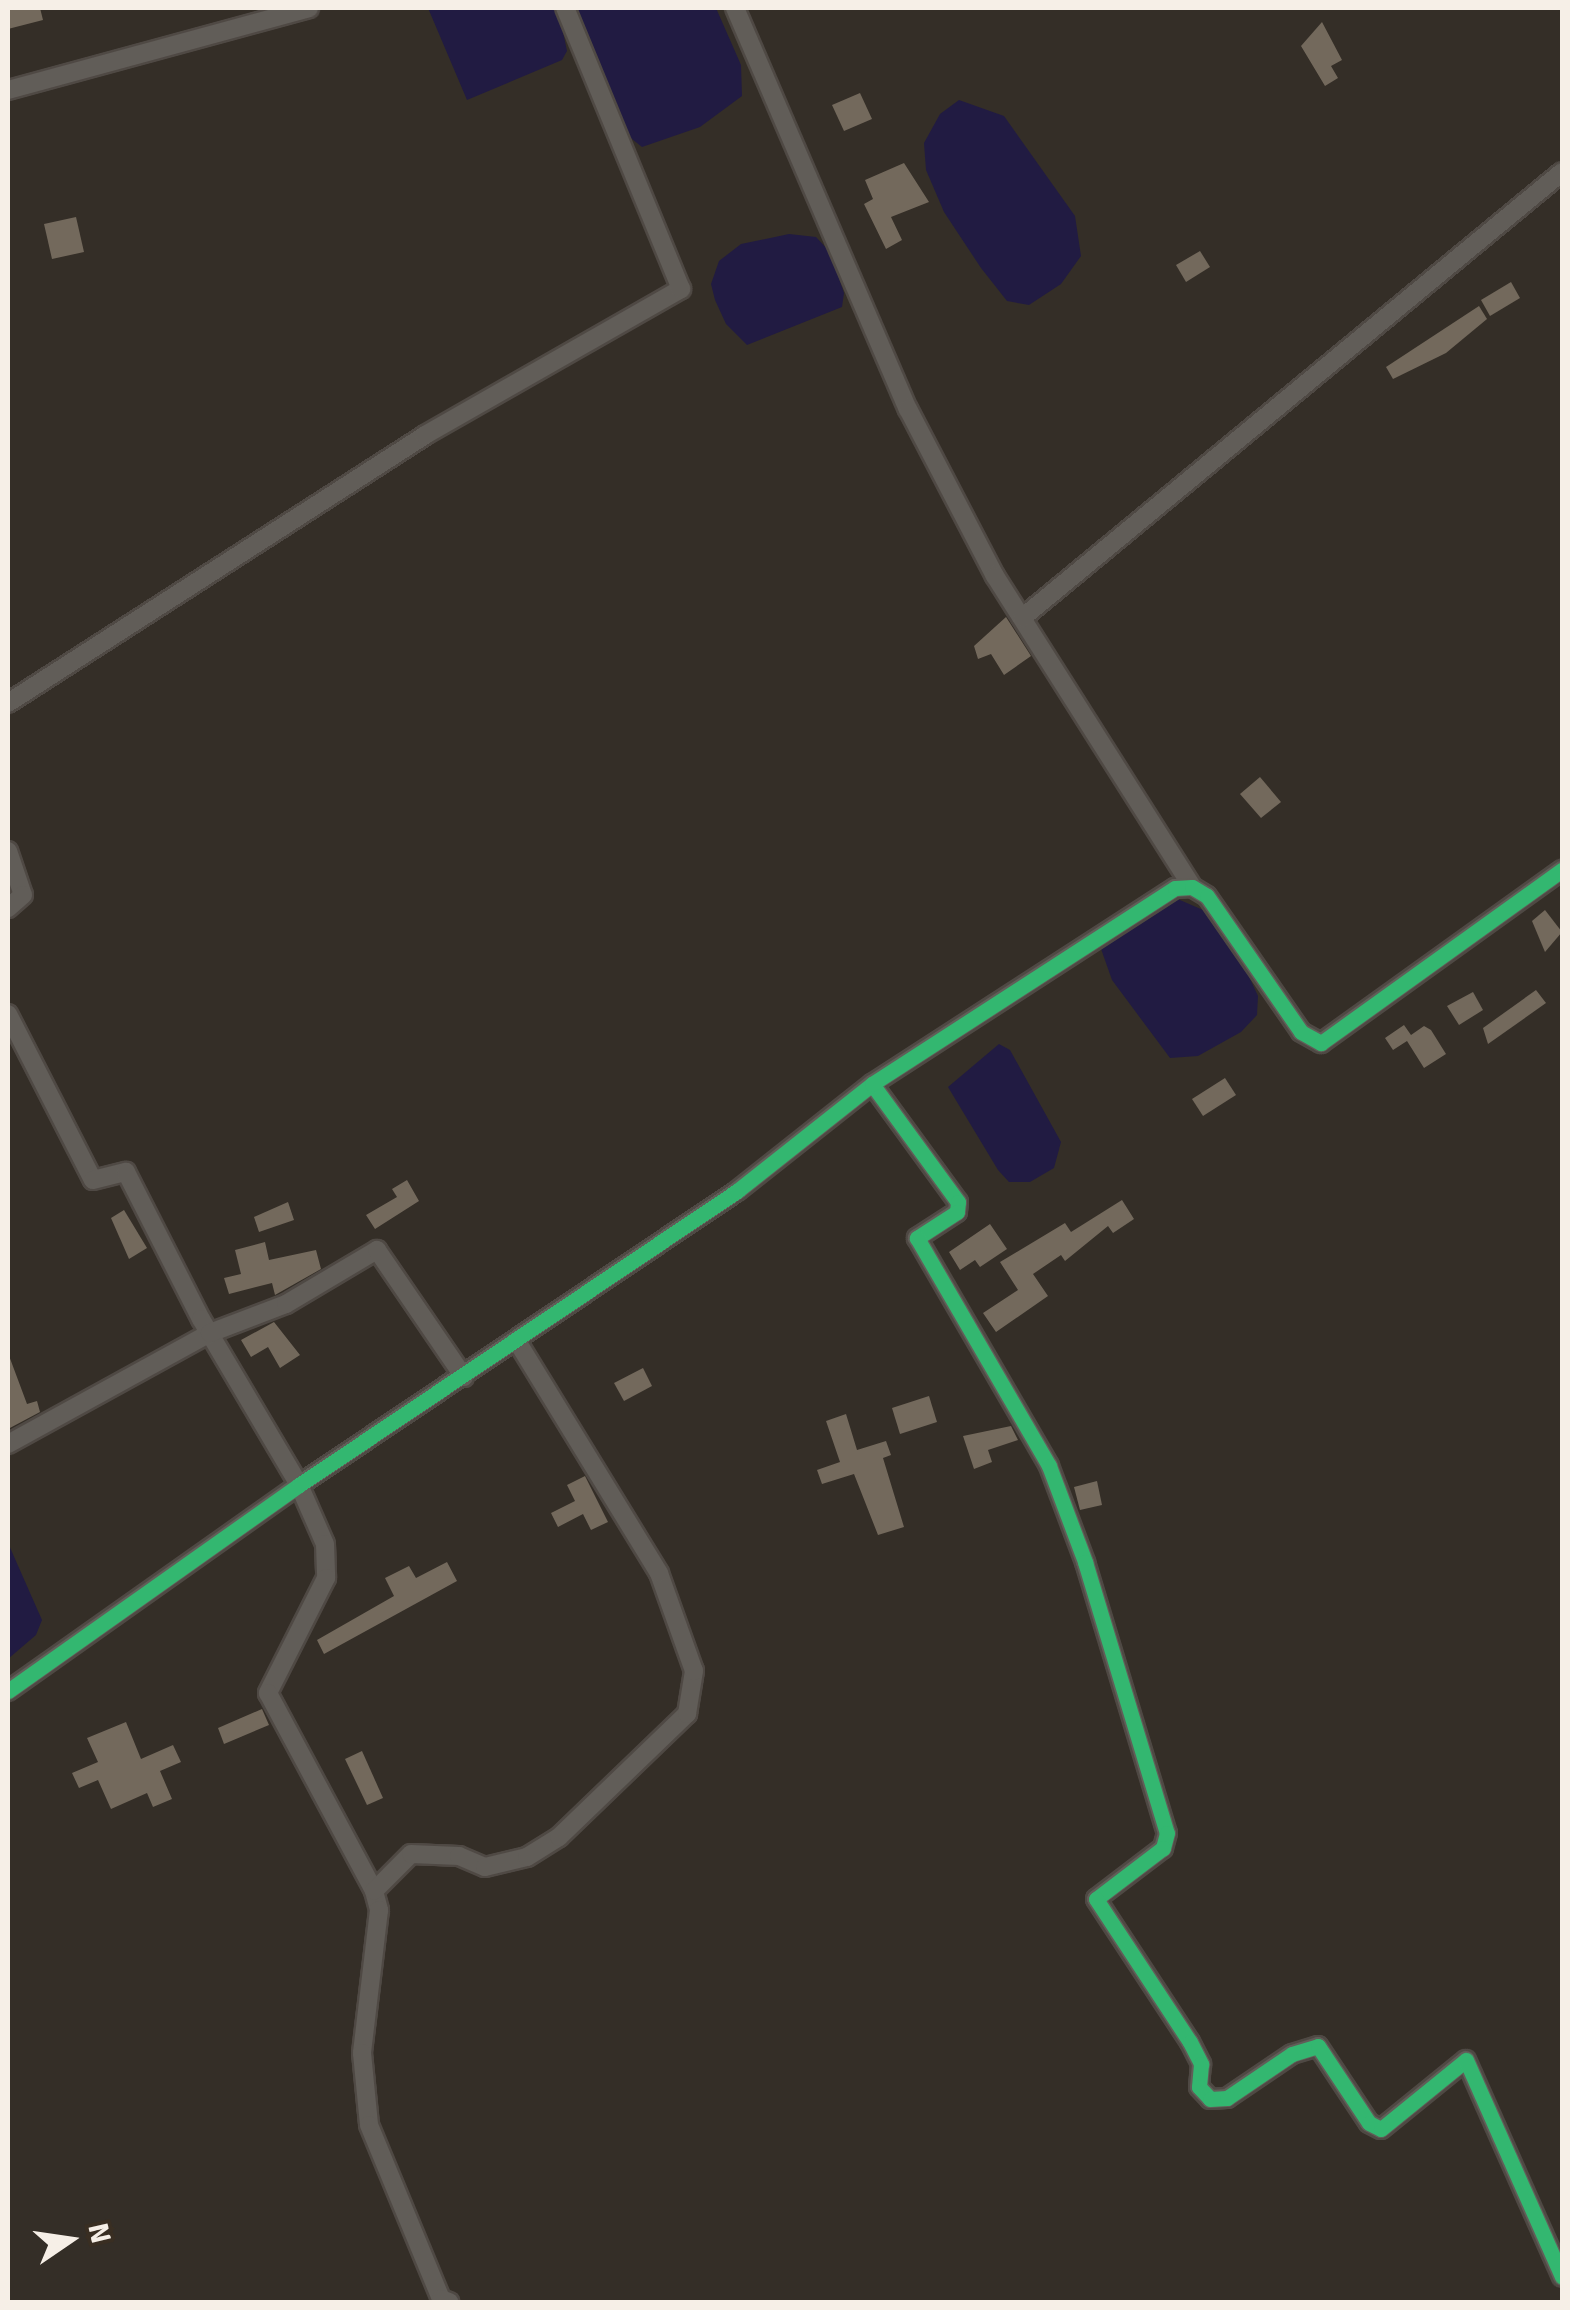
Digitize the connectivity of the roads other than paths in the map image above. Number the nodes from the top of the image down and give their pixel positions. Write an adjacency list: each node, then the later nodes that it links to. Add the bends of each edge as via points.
1 (309, 8): 4 (street)
2 (565, 8): 7 (street, via 682,289 425,435)
3 (736, 8): 6 (street, via 908,409)
4 (8, 90)
5 (1562, 172): 6 (street)
6 (1022, 618): 10 (street)
7 (8, 703)
8 (8, 851): 11 (street, via 23,895)
9 (1562, 870): 10 (street, via 1321,1043 1301,1032 1222,913)
10 (1192, 886): 13 (street, via 1175,888 1108,929)
11 (8, 908)
12 (8, 1014): 14 (street, via 93,1180 126,1172)
13 (872, 1084): 15 (street, via 737,1191); 21 (street, via 958,1202 957,1212 916,1238 1049,1466 1085,1562 1167,1833 1163,1848 1096,1899 1190,2042 1201,2064 1199,2086 1210,2099 1227,2098 1292,2054 1318,2046 1369,2123 1381,2128 1466,2060)
14 (210, 1334): 16 (street, via 286,1304 377,1250); 17 (street); 18 (street)
15 (517, 1341): 16 (street); 20 (street, via 659,1573 694,1671 687,1714 559,1838 528,1858 485,1867 459,1856 411,1854)
16 (464, 1377): 18 (street)
17 (8, 1444)
18 (299, 1485): 19 (street); 20 (street, via 325,1544 326,1578 268,1693)
19 (8, 1691)
20 (374, 1891): 22 (street, via 379,1910 362,2053 369,2125 442,2299)
21 (1562, 2277)
22 (449, 2302)

